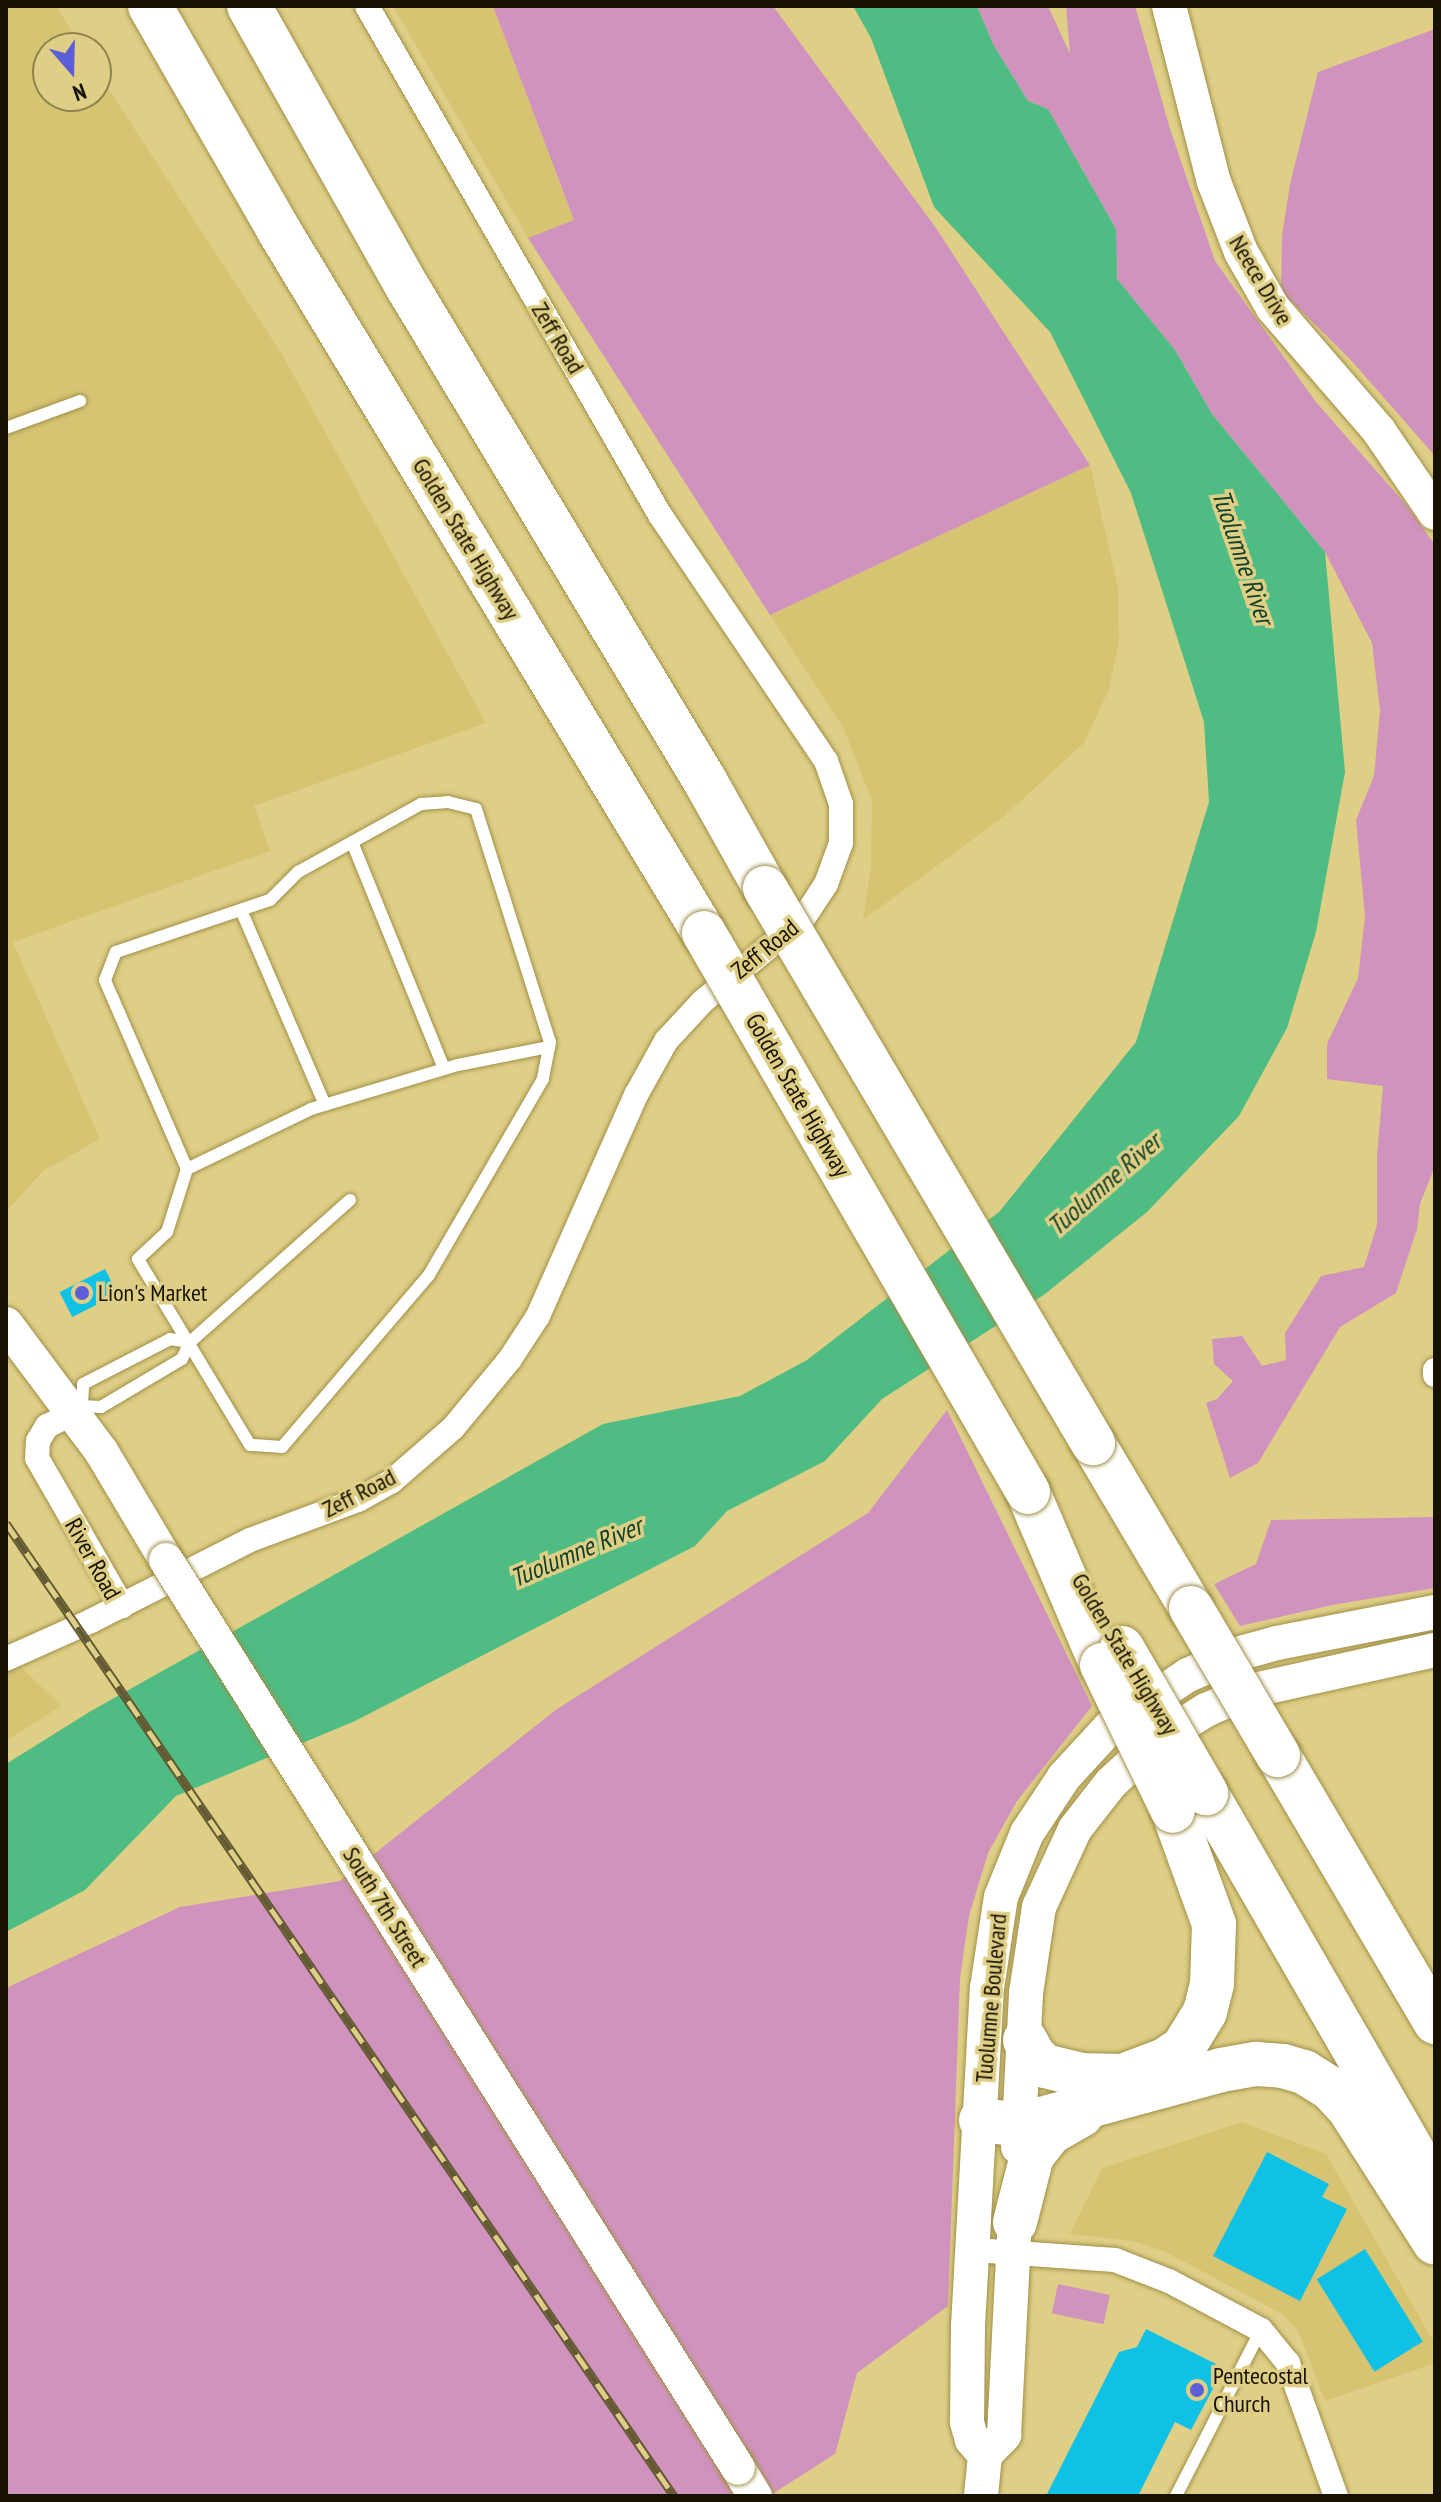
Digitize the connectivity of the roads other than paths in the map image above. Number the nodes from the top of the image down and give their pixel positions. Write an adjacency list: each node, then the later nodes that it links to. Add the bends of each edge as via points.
1 (150, 6): 25 (highway, Golden State Highway, bridge, via 704,933 1028,1492)
2 (249, 6): 24 (highway, bridge, via 408,288)
3 (367, 6): 20 (street, Zeff Road, via 660,515 826,761 841,804 841,843 826,884 803,919 703,1001 666,1041 636,1095 538,1316 453,1428 392,1481 358,1500 250,1540)
4 (1169, 6): 7 (main road, Neece Drive, via 1214,182 1241,252 1273,308 1379,431)
5 (80, 401): 6 (lane)
6 (6, 428)
7 (1435, 513)
8 (352, 842): 9 (lane, via 298,872 270,900); 10 (lane, via 421,804 448,802 476,809); 11 (lane)
9 (241, 910): 12 (lane); 13 (lane, via 116,952 105,980)
10 (549, 1047): 11 (lane); 17 (lane, via 543,1079 429,1275 282,1447 250,1445)
11 (444, 1069): 12 (lane)
12 (325, 1105): 13 (lane)
13 (187, 1169): 17 (lane, via 167,1232 138,1259)
14 (350, 1200): 17 (lane)
15 (6, 1309): 18 (main road)
16 (6, 1324): 18 (main road, South 7th Street)
17 (190, 1342): 19 (lane, via 176,1363 101,1407); 19 (lane, via 170,1339 83,1384)
18 (30, 1355): 19 (main road, South 7th Street)
19 (77, 1410): 20 (street, River Road, via 47,1426 38,1441 37,1458); 37 (main road, South 7th Street, bridge, via 166,1560)
20 (122, 1606): 23 (street, River Road)
21 (1435, 1612): 30 (main road, Tuolumne Boulevard, via 1237,1654 1188,1675 1132,1710 1081,1757 1027,1833 1001,1897 987,1988)
22 (1435, 1650): 28 (main road, Tuolumne Boulevard, via 1250,1691 1206,1710 1136,1757 1075,1829 1039,1907)
23 (8, 1653)
24 (1278, 1755): 26 (highway); 27 (highway)
25 (1190, 1802): 29 (highway, via 1214,1924 1212,1984 1205,2012 1183,2048); 31 (highway)
26 (1435, 1983)
27 (1435, 2022)
28 (1025, 2040): 29 (highway, via 1045,2066); 30 (main road, Tuolumne Boulevard)
29 (1120, 2088): 30 (highway); 32 (highway, via 1050,2133 1032,2156); 33 (highway, via 1256,2064 1304,2072 1348,2107)
30 (1007, 2117): 32 (main road, Tuolumne Boulevard); 34 (main road, Tuolumne Boulevard)
31 (1435, 2190)
32 (1015, 2238): 34 (street); 35 (street, via 1115,2260 1169,2281); 36 (main road, Tuolumne Boulevard, via 1004,2435)
33 (1435, 2243)
34 (975, 2250): 36 (main road, Tuolumne Boulevard, via 967,2422 972,2440)
35 (1261, 2330): 39 (lane); 40 (street, via 1288,2363)
36 (985, 2455): 38 (main road, Tuolumne Boulevard)
37 (747, 2482)
38 (981, 2496)
39 (1176, 2496)
40 (1336, 2496)

